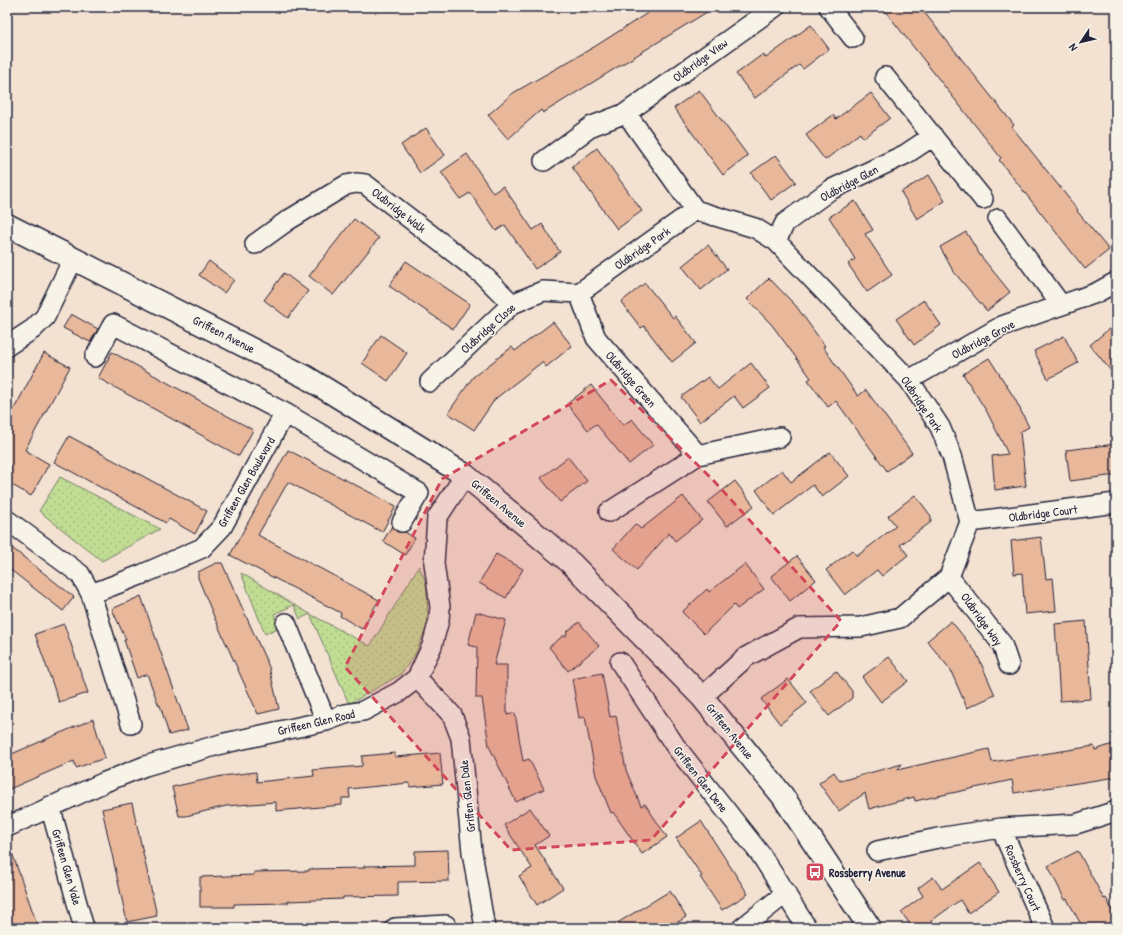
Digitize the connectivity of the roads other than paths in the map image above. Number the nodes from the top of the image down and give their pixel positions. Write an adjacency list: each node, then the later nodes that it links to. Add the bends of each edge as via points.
1 (775, 7): 5 (street, Oldbridge View)
2 (829, 7): 3 (street)
3 (853, 38)
4 (885, 76): 6 (street)
5 (626, 113): 7 (street, Oldbridge View, via 592,126); 9 (street)
6 (933, 136): 8 (street); 12 (street, Oldbridge Glen, via 906,154 830,190 785,222)
7 (544, 161)
8 (983, 199)
9 (695, 210): 12 (street, Oldbridge Park, via 755,228); 16 (street, Oldbridge Park)
10 (998, 219): 18 (street)
11 (7, 225): 14 (street, Griffeen Avenue)
12 (776, 241): 21 (street, Oldbridge Park)
13 (255, 244): 17 (street, Oldbridge Walk, via 346,185 356,182 365,184 483,275)
14 (73, 259): 19 (street, via 45,317); 26 (street, Griffeen Avenue, via 306,377)
15 (1116, 282): 18 (street, Oldbridge Grove, via 1096,293)
16 (579, 293): 17 (street, Oldbridge Close, via 543,291); 25 (street, Oldbridge Green, via 596,338)
17 (512, 304): 22 (street, Oldbridge Close)
18 (1061, 305): 21 (street, Oldbridge Grove, via 1002,326)
19 (7, 346)
20 (95, 357): 23 (street, via 113,324)
21 (909, 380): 31 (street, Oldbridge Park, via 940,427 952,456)
22 (430, 382)
23 (285, 413): 30 (street, via 419,493); 33 (street, Griffeen Glen Boulevard, via 222,527 202,548)
24 (780, 437): 25 (street)
25 (698, 455): 28 (street)
26 (465, 475): 37 (street, Griffeen Glen Road, via 437,518 434,563 440,607 439,620 432,646); 38 (street, Griffeen Avenue, via 571,563)
27 (1116, 504): 31 (street, Oldbridge Court)
28 (609, 512)
29 (7, 520): 33 (street, via 80,574)
30 (402, 522)
31 (970, 522): 32 (street)
32 (949, 577): 36 (street, Oldbridge Way, via 1002,644); 38 (street, via 900,618 861,627 799,628 746,658)
33 (91, 594): 40 (street)
34 (286, 623): 39 (street)
35 (620, 662): 46 (street, Griffeen Glen Dene, via 676,747 761,855)
36 (1009, 665)
37 (417, 678): 39 (street, Griffeen Glen Road, via 399,692 362,711); 50 (street, Griffen Glen Dale, via 452,715 461,738 472,852)
38 (702, 697): 53 (street, Griffeen Avenue, via 782,795)
39 (326, 721): 41 (street, Griffeen Glen Road, via 225,743 145,766)
40 (131, 724)
41 (50, 806): 43 (street, Griffeen Glen Road); 47 (street, Griffeen Glen Vale)
42 (1116, 811): 44 (street, via 1076,824)
43 (7, 827)
44 (1001, 828): 45 (street); 54 (street, Rossberry Court)
45 (877, 851)
46 (786, 893): 51 (street); 52 (street, Griffeen Glen Dene)
47 (84, 928)
48 (395, 928): 49 (street, via 446,924)
49 (447, 928)
50 (484, 928)
51 (742, 928)
52 (807, 928)
53 (870, 928)
54 (1045, 928)

